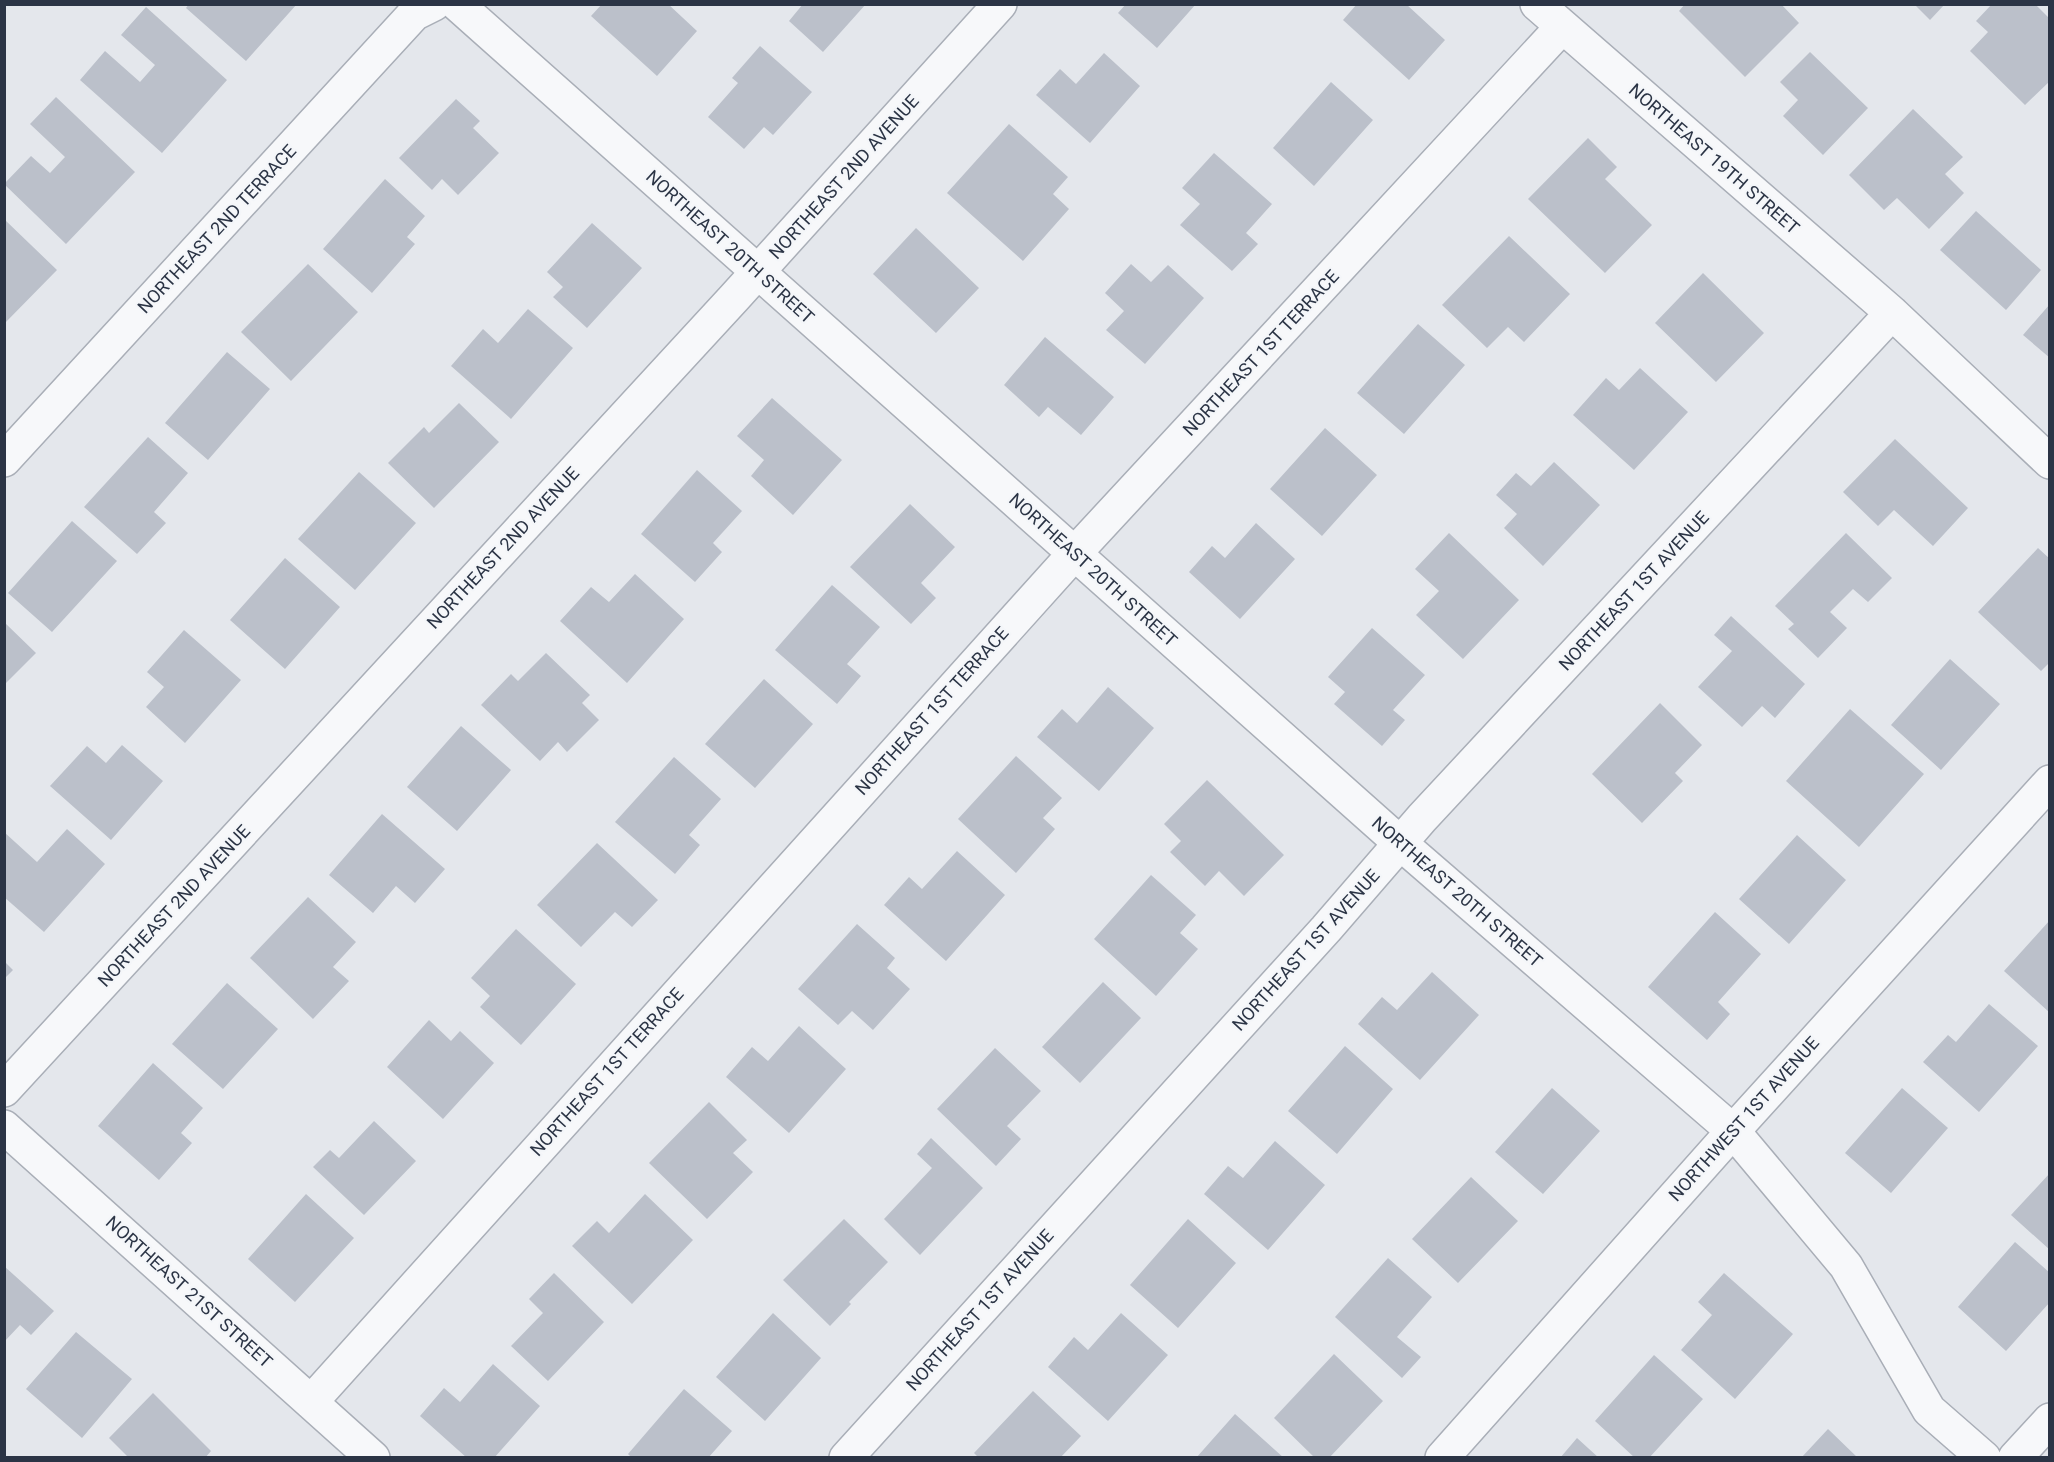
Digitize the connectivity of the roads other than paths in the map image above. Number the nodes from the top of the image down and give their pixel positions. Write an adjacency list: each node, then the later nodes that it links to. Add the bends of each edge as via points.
1 (434, 4): 8 (street, NORTHEAST 2ND TERRACE, via 414,14)
2 (457, 4): 6 (street, NORTHEAST 20TH STREET)
3 (1000, 4): 6 (street, NORTHEAST 2ND AVENUE)
4 (1537, 4): 5 (street, NORTHEAST 19TH STREET)
5 (1563, 27): 7 (street, NORTHEAST 19TH STREET); 10 (street, NORTHEAST 1ST TERRACE)
6 (758, 272): 10 (street, NORTHEAST 20TH STREET); 13 (street, NORTHEAST 2ND AVENUE)
7 (1892, 313): 9 (street, NORTHEAST 19TH STREET); 12 (street, NORTHEAST 1ST AVENUE)
8 (4, 460)
9 (2049, 462)
10 (1074, 554): 12 (street, NORTHEAST 20TH STREET); 16 (street, NORTHEAST 1ST TERRACE)
11 (2049, 783): 15 (street, NORTHWEST 1ST AVENUE)
12 (1400, 843): 15 (street, NORTHEAST 20TH STREET); 19 (street, NORTHEAST 1ST AVENUE)
13 (4, 1090)
14 (4, 1127): 16 (street, NORTHEAST 21ST STREET)
15 (1733, 1131): 20 (street, NORTHWEST 1ST AVENUE); 21 (street, NORTHEAST 20TH STREET, via 1846,1266 1929,1410)
16 (310, 1401): 18 (street, NORTHEAST 21ST STREET)
17 (2049, 1420): 22 (street)
18 (373, 1458)
19 (846, 1458)
20 (1442, 1458)
21 (1984, 1458)
22 (2015, 1458)

